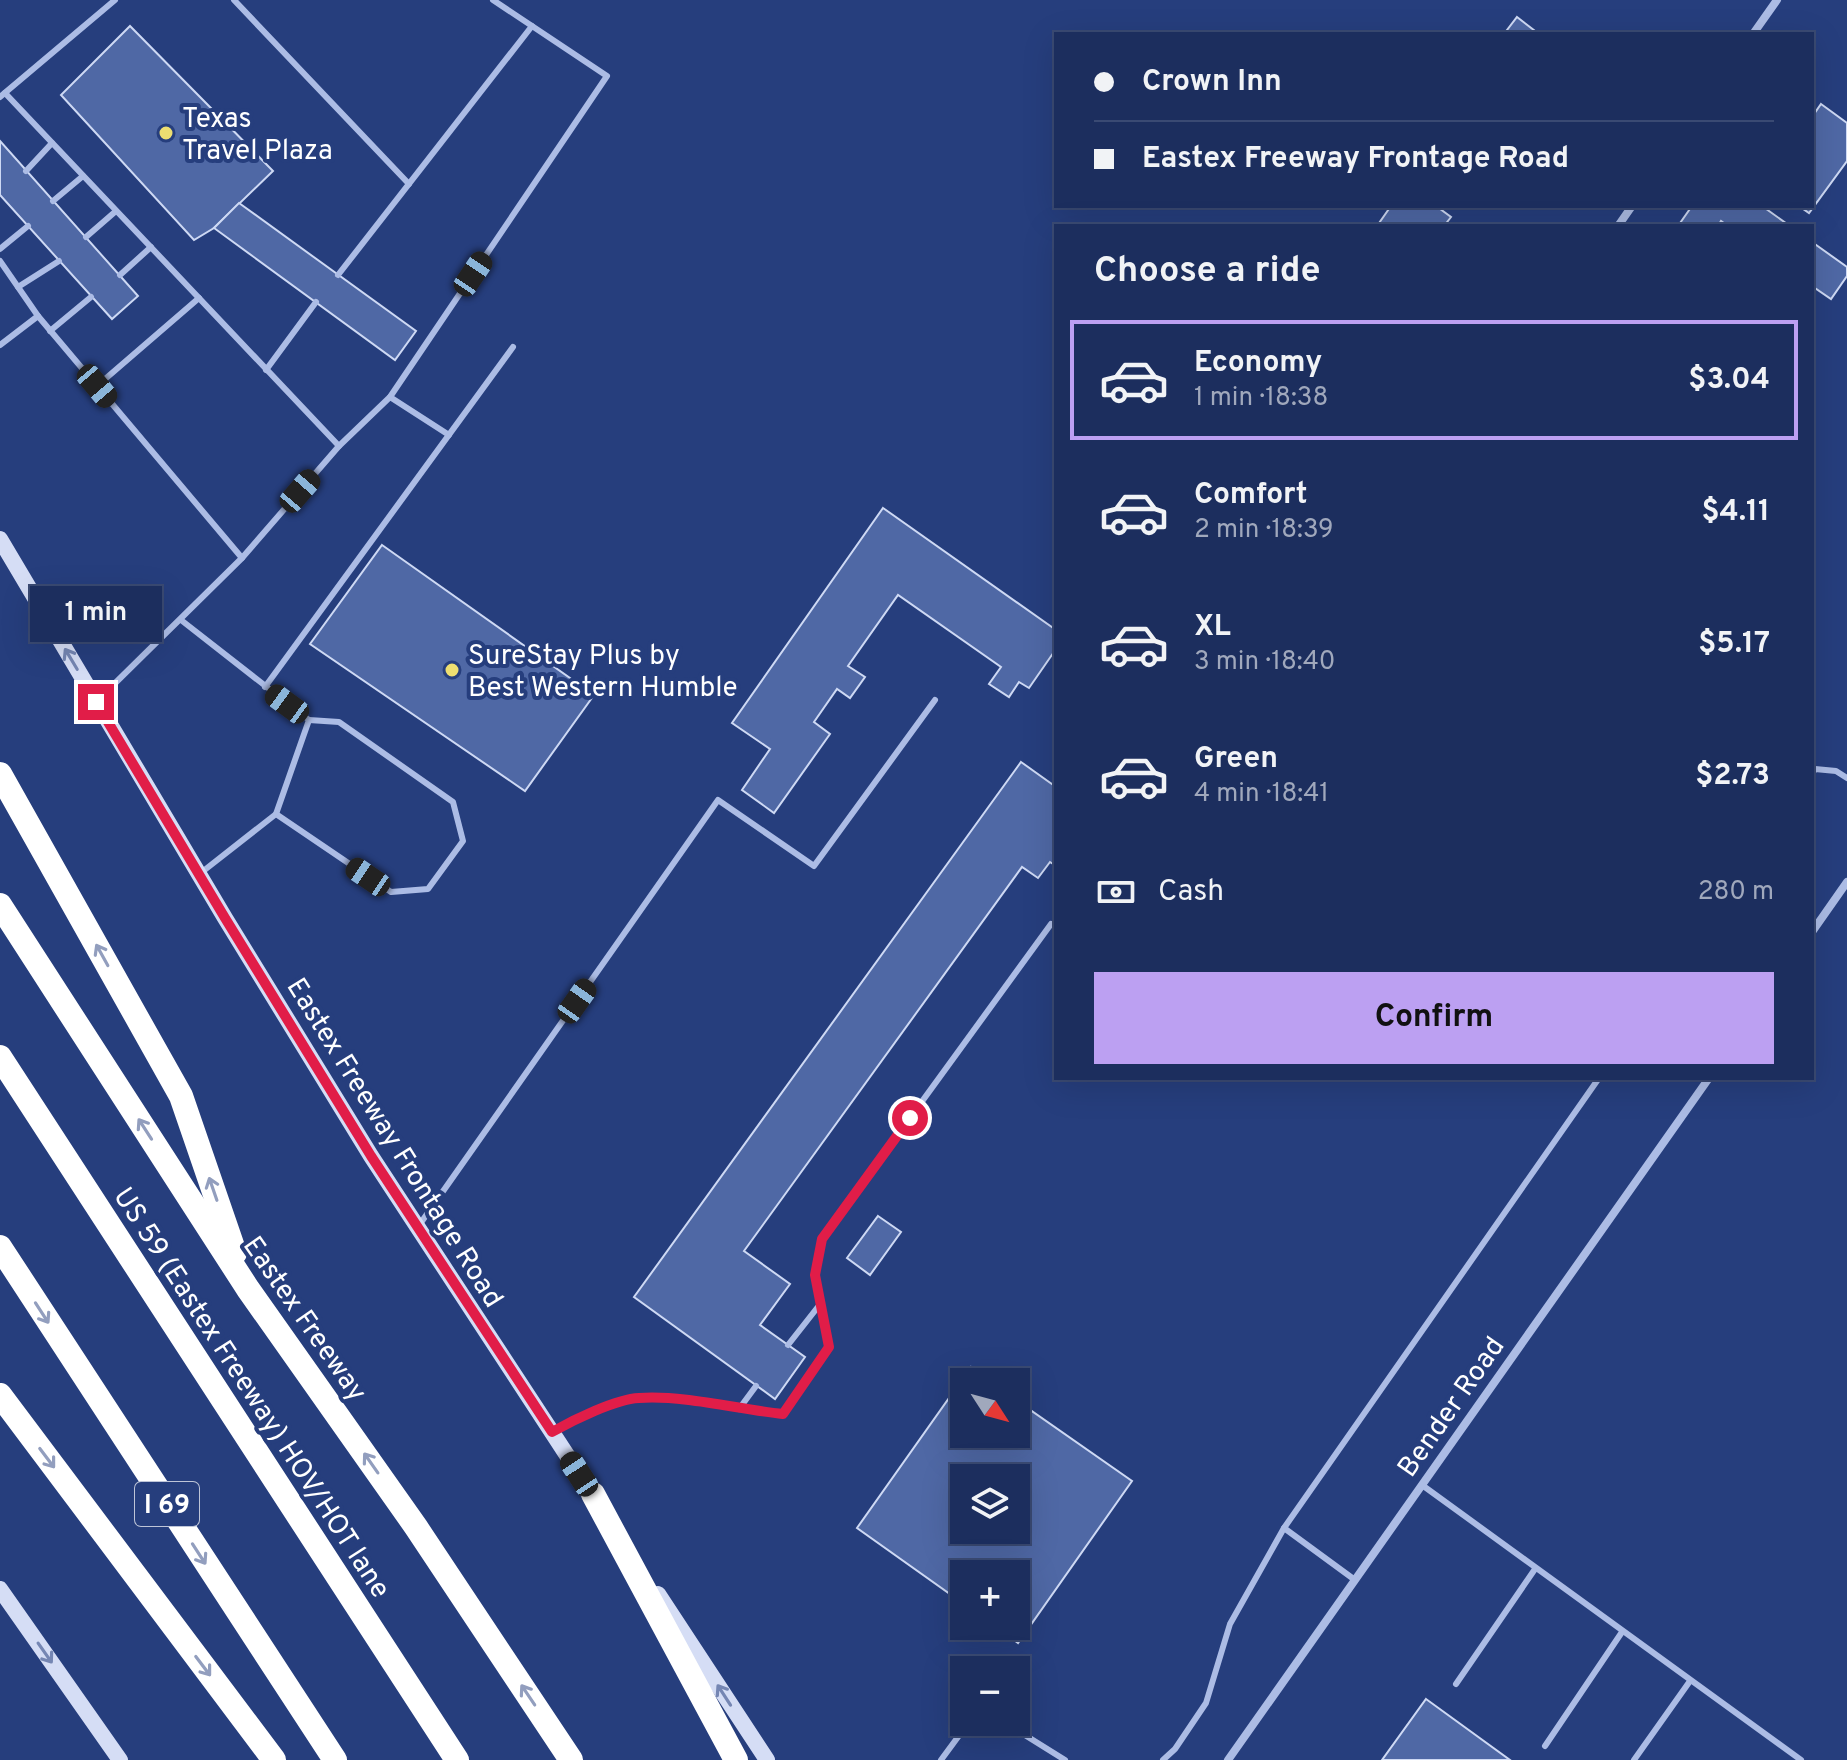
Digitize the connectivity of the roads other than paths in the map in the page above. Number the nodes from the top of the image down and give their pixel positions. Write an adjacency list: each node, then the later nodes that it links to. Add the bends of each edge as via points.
1 (115, 0): 7 (lane)
2 (234, 0): 11 (lane)
3 (493, 0): 5 (lane)
4 (1777, 0): 6 (street)
5 (532, 26): 11 (lane); 32 (lane, via 607,76)
6 (1754, 32)
7 (2, 95): 8 (lane)
8 (52, 143): 9 (lane); 10 (lane)
9 (26, 171)
10 (83, 176): 12 (lane); 13 (lane)
11 (409, 184): 21 (lane)
12 (53, 201)
13 (116, 211): 15 (lane); 16 (lane)
14 (28, 226): 17 (lane)
15 (86, 237)
16 (151, 247): 20 (lane); 24 (lane)
17 (0, 249)
18 (0, 261): 22 (lane)
19 (59, 261): 22 (lane)
20 (120, 275)
21 (338, 275)
22 (18, 287): 26 (lane)
23 (91, 297): 27 (lane)
24 (199, 298): 30 (lane); 31 (lane)
25 (316, 302): 30 (lane)
26 (38, 316): 27 (lane); 28 (lane)
27 (50, 331): 31 (lane)
28 (0, 345)
29 (513, 347): 33 (lane)
30 (266, 370): 34 (lane)
31 (97, 386): 36 (lane)
32 (390, 397): 33 (lane); 34 (lane)
33 (449, 435): 38 (lane)
34 (339, 446): 36 (lane)
35 (0, 539): 40 (main road, Eastex Freeway Frontage Road, one-way to 35)
36 (242, 558): 37 (lane)
37 (181, 620): 38 (lane); 40 (lane)
38 (265, 687): 41 (lane)
39 (935, 700): 54 (lane, via 814,866 718,800)
40 (96, 702): 46 (main road, Eastex Freeway Frontage Road)
41 (309, 720): 45 (lane); 45 (lane, via 339,722 453,802 463,841 428,889 391,892)
42 (1814, 771): 44 (lane, via 1826,768)
43 (0, 774): 56 (highway, one-way to 43, via 181,1096)
44 (1847, 778)
45 (276, 814): 46 (lane)
46 (199, 874): 54 (main road, Eastex Freeway Frontage Road)
47 (1847, 882): 50 (street)
48 (0, 905): 56 (highway, Eastex Freeway, one-way to 48)
49 (1051, 924): 57 (lane, via 822,1239 815,1275)
50 (1814, 929)
51 (0, 1057): 78 (highway, US 59 (Eastex Freeway) HOV/HOT lane)
52 (1598, 1080): 65 (lane)
53 (1708, 1080): 63 (street, Bender Road)
54 (417, 1227): 62 (main road, Eastex Freeway Frontage Road)
55 (0, 1247): 77 (highway, I 69, one-way to 77)
56 (248, 1289): 79 (highway, Eastex Freeway, one-way to 56)
57 (821, 1303): 58 (lane); 61 (lane, via 829,1347 783,1414)
58 (788, 1345)
59 (756, 1386): 61 (lane)
60 (0, 1395): 76 (highway, one-way to 76)
61 (739, 1409): 62 (lane, via 637,1397)
62 (552, 1432): 64 (main road, Eastex Freeway Frontage Road)
63 (1422, 1485): 66 (lane); 67 (street, Bender Road)
64 (593, 1494): 80 (highway); 81 (main road, Eastex Freeway Frontage Road, one-way to 64)
65 (1284, 1528): 67 (lane); 84 (lane, via 1230,1624 1206,1703)
66 (1535, 1569): 69 (lane); 71 (lane)
67 (1355, 1580): 85 (street, Bender Road)
68 (0, 1589): 75 (main road, one-way to 75)
69 (1622, 1632): 70 (lane); 74 (lane)
70 (1690, 1681): 86 (lane); 87 (lane)
71 (1456, 1684)
72 (959, 1736): 82 (lane)
73 (1026, 1736): 83 (lane)
74 (1545, 1746)
75 (120, 1760)
76 (274, 1760)
77 (335, 1760)
78 (457, 1760)
79 (571, 1760)
80 (736, 1760)
81 (767, 1760)
82 (941, 1760)
83 (1065, 1760)
84 (1163, 1760)
85 (1228, 1760)
86 (1634, 1760)
87 (1801, 1760)

